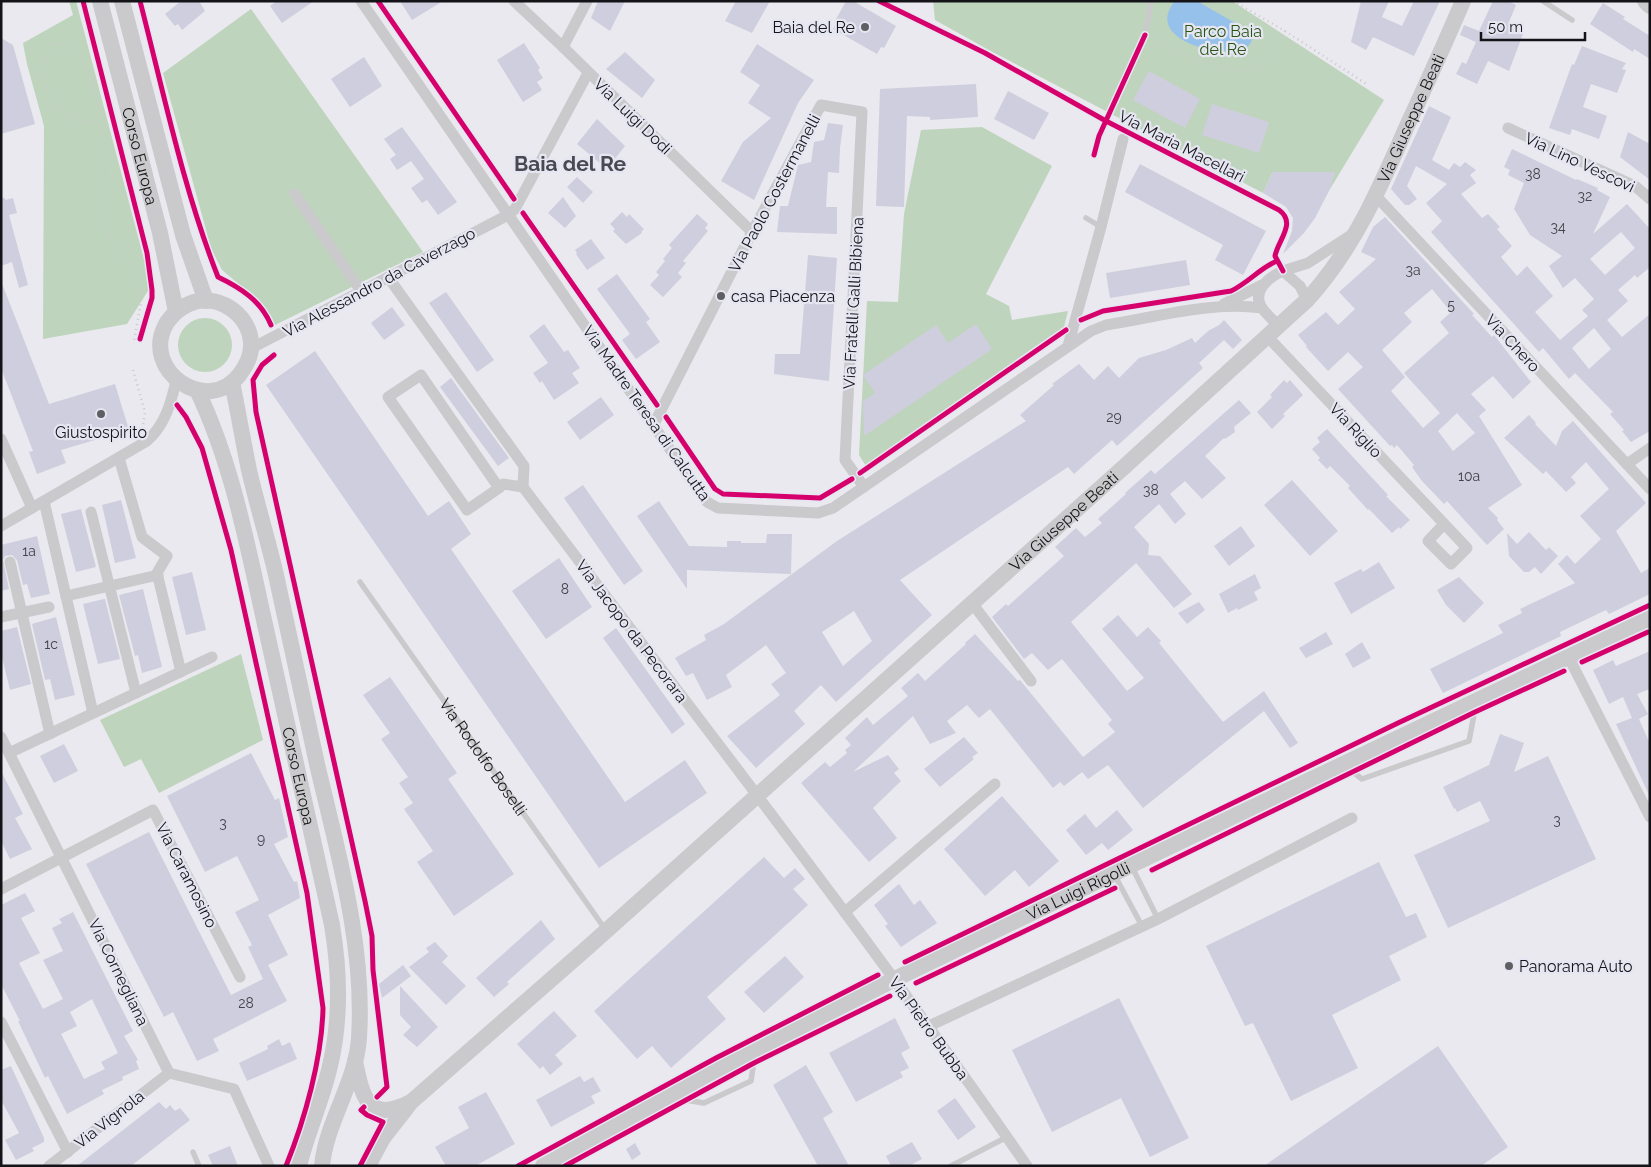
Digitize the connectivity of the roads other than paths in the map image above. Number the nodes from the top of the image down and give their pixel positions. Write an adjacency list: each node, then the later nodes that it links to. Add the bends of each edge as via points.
1 (100, 1): 34 (main road, Corso Europa, via 160,233)
2 (122, 1): 31 (main road, Corso Europa, via 184,234)
3 (514, 1): 13 (street, Via Luigi Dodi)
4 (587, 1): 13 (street)
5 (1152, 1): 12 (lane)
6 (1463, 1): 19 (main road, Via Giuseppe Beati)
7 (1543, 1): 11 (lane)
8 (1645, 1): 10 (main road)
9 (362, 2): 21 (street, Via Madre Teresa di Calcutta)
10 (1650, 6)
11 (1572, 20)
12 (1145, 35)
13 (563, 47): 14 (street, Via Luigi Dodi)
14 (588, 73): 21 (street, via 515,209); 24 (street, Via Luigi Dodi)
15 (862, 112): 24 (street, Via Paolo Costermanelli, via 820,105); 47 (street, Via Fratelli Galli Bibiena, via 845,460)
16 (1508, 128): 20 (street, Via Lino Vescovi, via 1635,186)
17 (1123, 139): 23 (street)
18 (295, 194): 29 (street)
19 (1376, 196): 25 (main road, Via Giuseppe Beati); 45 (street, Via Chero)
20 (1650, 199)
21 (508, 215): 27 (street, Via Alessandro da Caverzago); 41 (street, Via Madre Teresa di Calcutta)
22 (1086, 218): 23 (lane)
23 (1101, 227): 36 (street)
24 (752, 232): 41 (street, Via Paolo Costermanelli)
25 (1355, 233): 26 (street, Via Giuseppe Beati, via 1308,263); 30 (main road, Via Giuseppe Beati, via 1329,274)
26 (1283, 272): 28 (street, Via Madre Teresa di Calcutta); 30 (street, via 1300,286)
27 (388, 277): 29 (street, Via Alessandro da Caverzago); 46 (street, via 524,466)
28 (1262, 285): 32 (street, Via Madre Teresa di Calcutta); 33 (street, via 1259,298)
29 (361, 291): 37 (street, Via Alessandro da Caverzago)
30 (1307, 300): 35 (main road, Via Giuseppe Beati)
31 (206, 301): 34 (main road, via 190,303); 37 (main road, via 220,303 241,318 248,329)
32 (1220, 306): 33 (street, Via Madre Teresa di Calcutta); 36 (street, Via Madre Teresa di Calcutta, via 1106,325)
33 (1262, 308): 35 (street)
34 (176, 312): 38 (main road, via 166,323 160,352 166,368)
35 (1273, 331): 53 (street, Via Riglio); 60 (main road, Via Giuseppe Beati)
36 (1068, 346): 47 (street, Via Madre Teresa di Calcutta)
37 (250, 349): 39 (main road, via 246,368)
38 (176, 380): 40 (main road); 44 (street, via 165,418 155,434)
39 (232, 382): 40 (main road, via 215,390); 93 (main road, Corso Europa, via 351,915 359,970 359,1039)
40 (197, 390): 104 (main road, Corso Europa, via 208,412 248,548 336,950 338,999 334,1048)
41 (654, 424): 47 (street, Via Madre Teresa di Calcutta, via 707,502 718,508 818,513 834,508)
42 (1, 439): 51 (street)
43 (1650, 448): 45 (street)
44 (119, 458): 50 (street); 56 (street, via 142,537 168,556)
45 (1627, 464): 49 (street, Via Chero)
46 (523, 487): 48 (street, via 503,484); 77 (street, Via Jacopo da Pecorara)
47 (864, 487)
48 (499, 488): 48 (street, via 421,375 388,397 467,510)
49 (1650, 489)
50 (44, 501): 51 (street); 59 (street)
51 (32, 508): 54 (street)
52 (91, 512): 58 (street)
53 (1444, 524)
54 (1, 526)
55 (10, 562): 62 (street)
56 (158, 575): 58 (street); 67 (street)
57 (360, 582): 87 (lane, Via Rodolfo Boselli)
58 (109, 586): 59 (street); 69 (street)
59 (66, 596): 71 (street)
60 (972, 603): 68 (street); 77 (main road, Via Giuseppe Beati)
61 (49, 608): 62 (street)
62 (22, 613): 63 (street); 72 (street)
63 (1, 617)
64 (1650, 618): 65 (main road, Via Luigi Rigolli)
65 (1568, 656): 70 (main road, Via Luigi Rigolli); 78 (street)
66 (212, 657): 67 (street)
67 (181, 672): 69 (street)
68 (1031, 681)
69 (136, 693): 71 (street)
70 (1477, 700): 75 (main road, Via Luigi Rigolli); 75 (lane, via 1469,741 1362,779)
71 (93, 713): 72 (street)
72 (50, 734): 74 (street)
73 (1, 736): 74 (street, Via Cornegliana)
74 (9, 753): 80 (street, Via Cornegliana)
75 (1343, 764): 81 (main road, Via Luigi Rigolli)
76 (994, 784): 84 (street)
77 (757, 796): 84 (street, Via Pietro Bubba); 87 (main road)
78 (1650, 817)
79 (1352, 818): 85 (street)
80 (62, 858): 83 (street); 88 (street, Via Caramosino, via 153,810); 94 (street, Via Cornegliana)
81 (1131, 866): 82 (main road, Via Luigi Rigolli); 85 (lane)
82 (1114, 874): 86 (lane); 89 (main road, Via Luigi Rigolli)
83 (1, 889)
84 (845, 912): 89 (street, Via Pietro Bubba)
85 (1158, 919): 86 (street)
86 (1142, 926): 91 (street)
87 (606, 930): 96 (main road)
88 (240, 977)
89 (895, 979): 91 (street, Via Pietro Bubba); 92 (main road, Via Luigi Rigolli)
90 (1, 1022): 99 (street)
91 (929, 1026): 98 (street, Via Pietro Bubba)
92 (755, 1050): 95 (main road, Via Luigi Rigolli); 95 (lane, via 751,1080 704,1103)
93 (355, 1061): 96 (main road, Corso Europa, via 360,1088 369,1103 380,1110 391,1111); 105 (main road, Corso Europa, via 328,1136)
94 (169, 1073): 99 (street, Via Vignola); 103 (street, via 234,1088)
95 (666, 1097): 108 (main road, Via Luigi Rigolli)
96 (411, 1102): 97 (main road)
97 (393, 1125): 106 (main road); 107 (main road)
98 (1007, 1137): 109 (lane); 110 (street, Via Pietro Bubba)
99 (68, 1152): 101 (street, Via Vignola)
100 (192, 1152): 102 (lane)
101 (49, 1166)
102 (199, 1166)
103 (269, 1166)
104 (299, 1166)
105 (322, 1166)
106 (368, 1166)
107 (382, 1166)
108 (543, 1166)
109 (951, 1166)
110 (1027, 1166)

